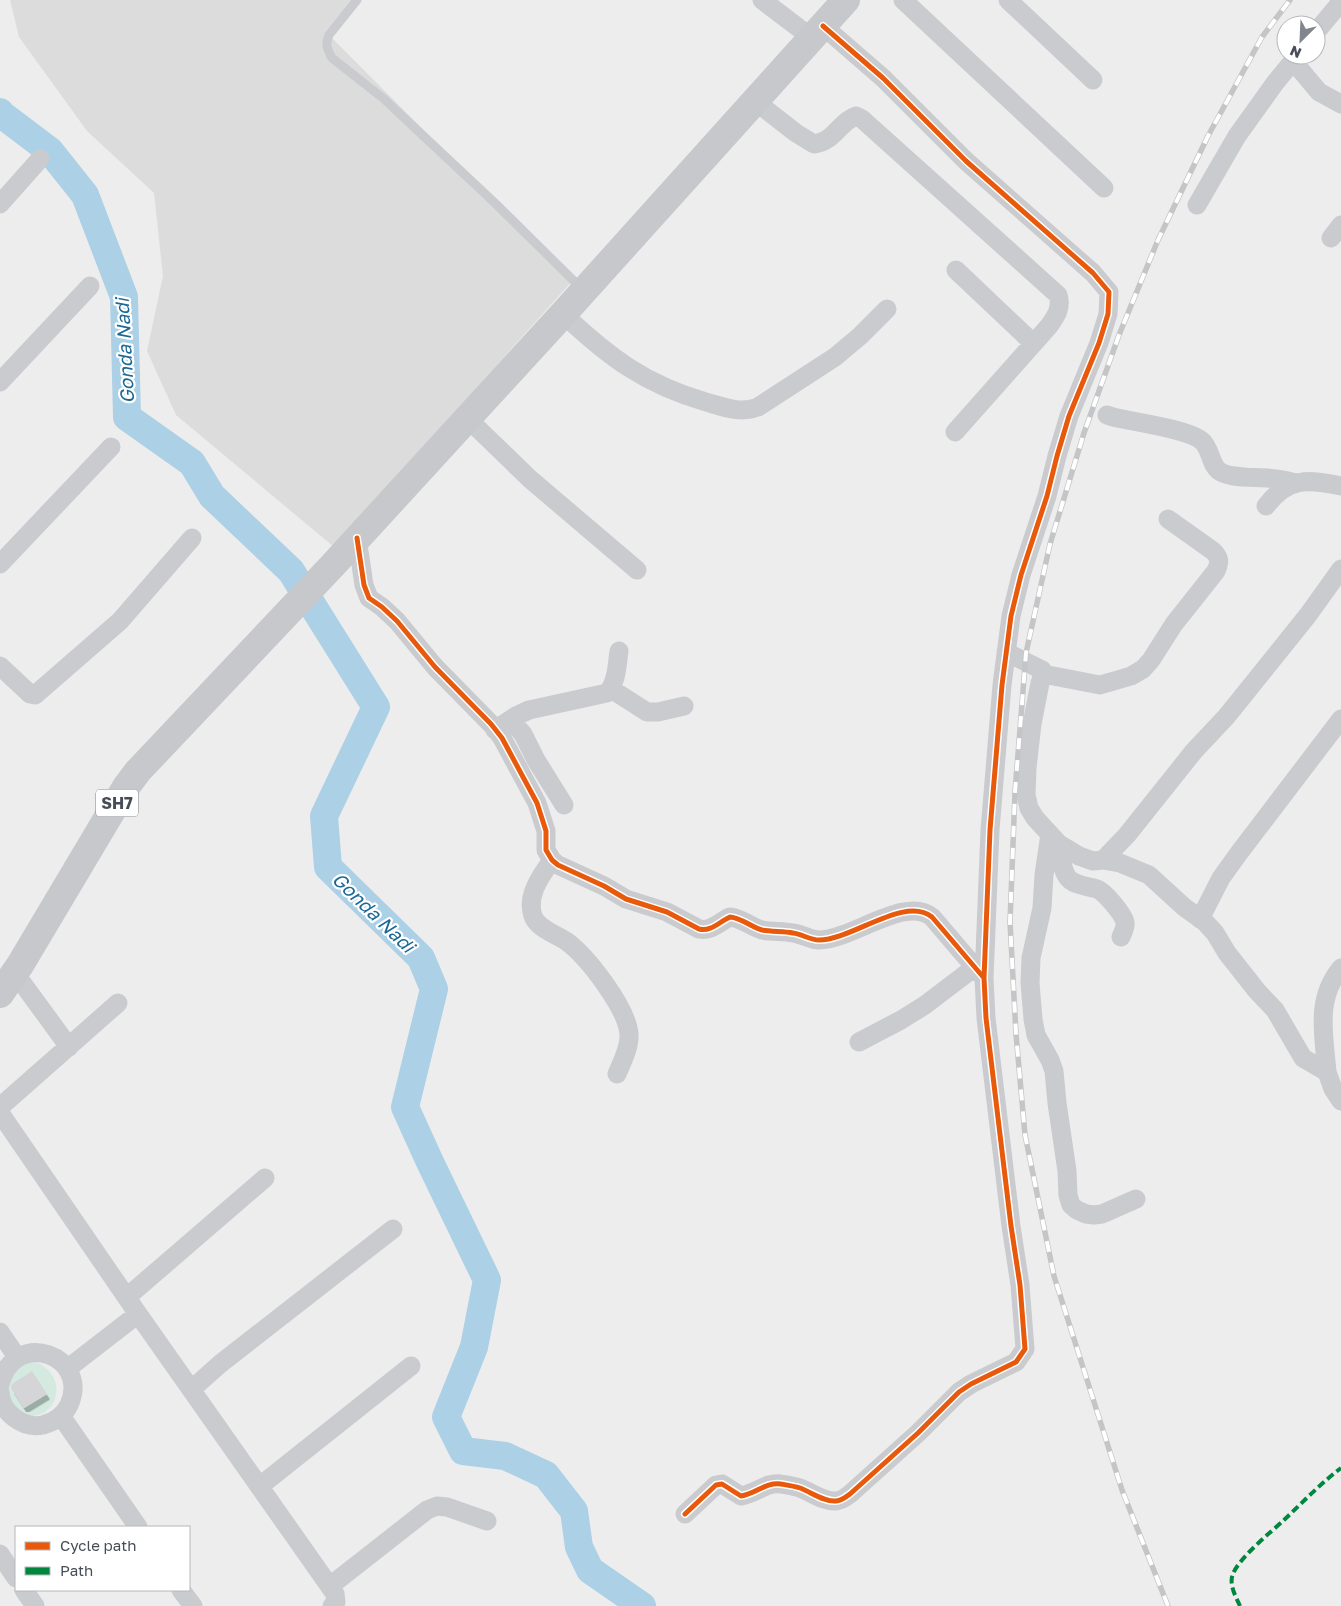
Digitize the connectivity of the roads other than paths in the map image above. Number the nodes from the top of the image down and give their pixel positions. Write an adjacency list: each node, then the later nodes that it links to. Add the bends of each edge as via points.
1 (357, 0): 20 (lane, via 329,34 326,41 332,58 384,99)
2 (762, 0): 8 (street)
3 (846, 0): 8 (main road)
4 (903, 0): 15 (street)
5 (1008, 0): 11 (street)
6 (1341, 2): 7 (street)
7 (1326, 20)
8 (817, 32): 12 (main road); 39 (street, via 883,78 966,161 1093,273 1109,292 1108,314 1069,416 1021,575)
9 (1289, 65): 17 (street, via 1237,136)
10 (1300, 65): 13 (street, via 1319,92)
11 (1093, 80)
12 (755, 101): 20 (main road); 23 (street, via 796,134 814,144 826,141 856,116 874,129 1058,295 1057,314)
13 (1341, 104)
14 (40, 158): 16 (street)
15 (1104, 188)
16 (0, 204)
17 (1197, 205)
18 (956, 270): 23 (street)
19 (90, 286): 24 (street)
20 (584, 291): 22 (main road)
21 (887, 309): 22 (street, via 835,357 758,407 741,411 694,398 634,372 595,344)
22 (563, 314): 26 (main road)
23 (1033, 343): 27 (street)
24 (0, 382)
25 (1107, 414): 29 (street, via 1195,436 1204,442 1220,472)
26 (467, 418): 34 (main road); 37 (street, via 530,479)
27 (955, 432)
28 (111, 447): 35 (street)
29 (1295, 483): 30 (street, via 1318,481); 31 (street, via 1283,488)
30 (1341, 486)
31 (1266, 506)
32 (1168, 520): 41 (street, via 1213,551 1219,557 1219,563 1151,660 1131,676 1100,685)
33 (192, 538): 40 (street, via 120,620 40,692 30,694)
34 (357, 538): 44 (street, via 369,598 397,621 435,668); 54 (main road, SH7, via 132,779)
35 (0, 564)
36 (1341, 569): 49 (street, via 1244,696)
37 (637, 570)
38 (619, 651): 42 (street)
39 (1006, 652): 41 (street, via 1042,670); 53 (street, via 988,848 989,888)
40 (2, 674)
41 (1043, 674): 47 (street, via 1032,724 1026,794 1028,808)
42 (611, 688): 43 (street, via 648,712); 44 (street, via 607,693 529,710)
43 (684, 706)
44 (501, 726): 46 (street, via 516,726 523,734); 48 (street, via 502,738 537,803 546,831 546,850)
45 (1338, 729): 50 (street, via 1238,853)
46 (564, 806)
47 (1054, 839): 49 (street, via 1086,860); 51 (street, via 1068,878 1100,891 1125,920); 64 (street, via 1044,875 1030,983 1036,1035 1054,1071 1068,1195 1077,1210 1094,1215)
48 (552, 860): 53 (street, via 626,899 661,910 704,930 730,917 762,930 791,932 820,940 850,933 905,911 926,912); 59 (street, via 533,892 532,914 542,927 567,942 587,961 622,1009 629,1043)
49 (1103, 860): 50 (street, via 1149,875)
50 (1200, 919): 58 (street, via 1215,933 1227,953 1275,1010 1304,1058)
51 (1121, 937)
52 (1341, 968): 58 (street, via 1332,979 1323,1008)
53 (979, 972): 56 (street); 77 (street, via 1020,1285 1025,1349 1016,1362 959,1392 918,1433 839,1501 780,1484 770,1484 750,1495 741,1496 722,1484 716,1485)
54 (5, 985): 57 (street)
55 (118, 1004): 57 (street)
56 (859, 1042)
57 (69, 1047): 61 (street)
58 (1327, 1072): 60 (street)
59 (617, 1074)
60 (1341, 1101)
61 (0, 1107)
62 (0, 1113): 66 (street)
63 (265, 1178): 66 (street)
64 (1136, 1199)
65 (393, 1229): 73 (street)
66 (126, 1297): 67 (street)
67 (138, 1314): 71 (street); 73 (street)
68 (0, 1332): 69 (street)
69 (17, 1357): 71 (street, via 39,1352 60,1361); 72 (street, via 5,1369)
70 (411, 1366): 76 (street)
71 (67, 1369): 75 (street, via 72,1379 72,1399)
72 (0, 1384)
73 (192, 1389): 76 (street)
74 (2, 1403): 75 (street, via 11,1416 30,1425 52,1422)
75 (60, 1416): 79 (street)
76 (260, 1486): 84 (street)
77 (685, 1514)
78 (487, 1521): 84 (street, via 447,1507 427,1510)
79 (137, 1526)
80 (0, 1554): 81 (street)
81 (15, 1576)
82 (25, 1591): 85 (street)
83 (182, 1591): 86 (street)
84 (335, 1600)
85 (36, 1606)
86 (192, 1606)

